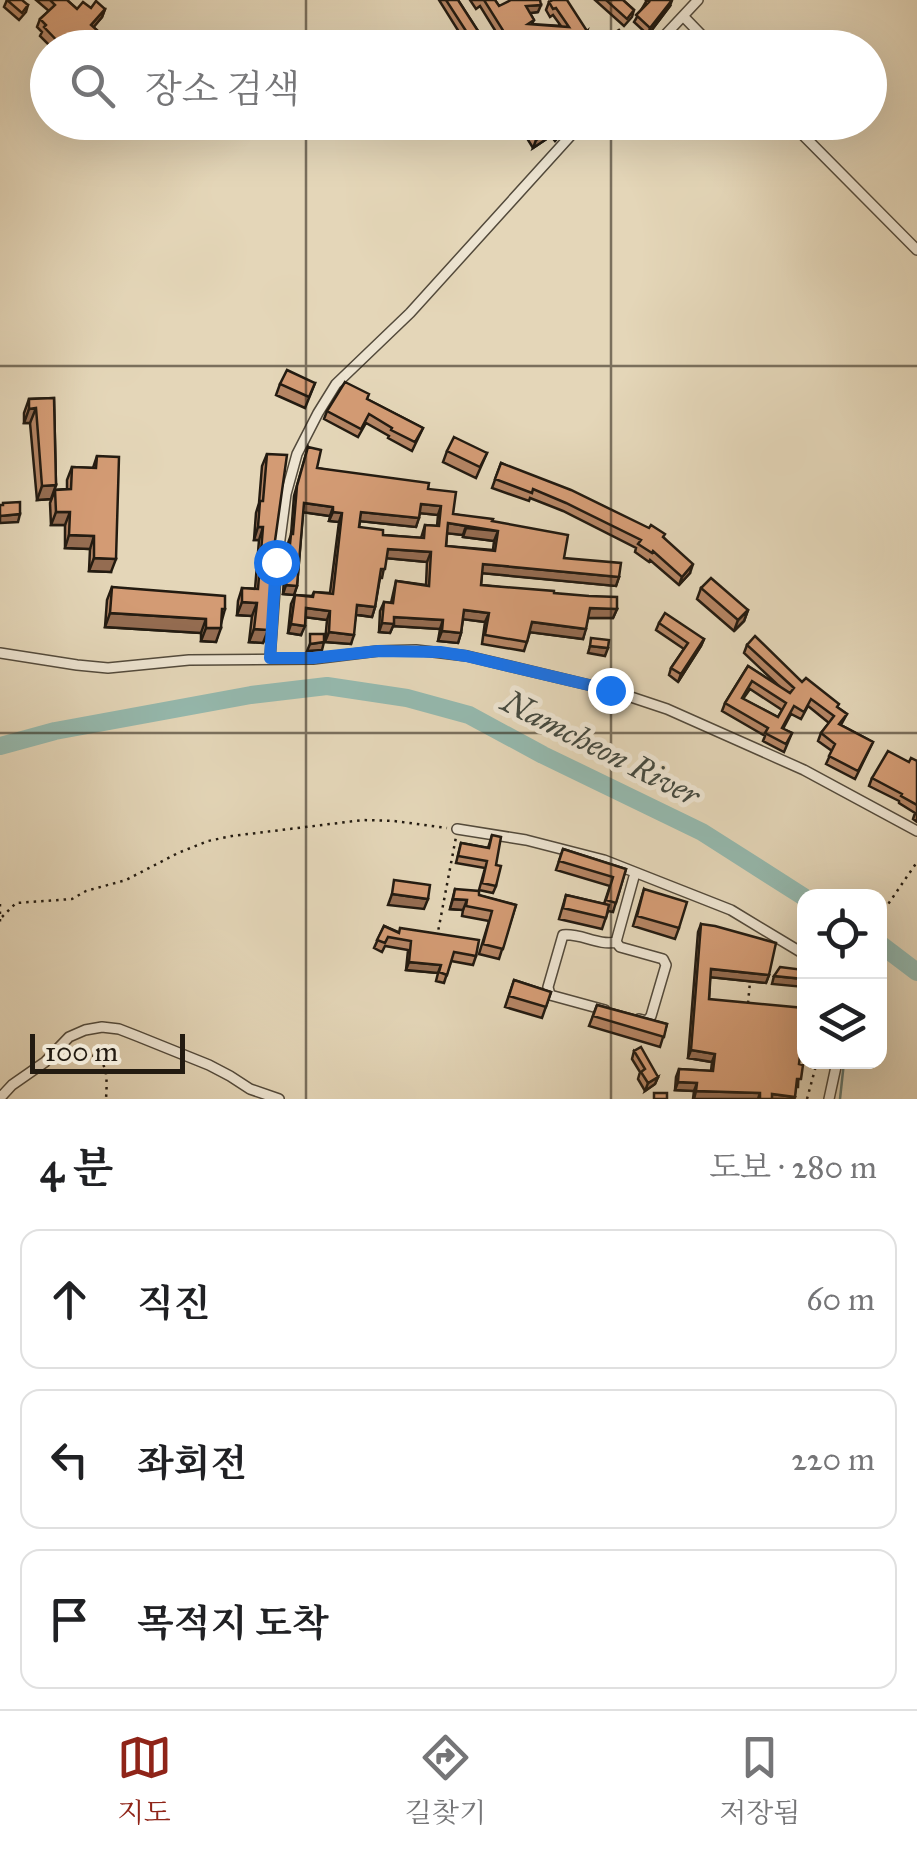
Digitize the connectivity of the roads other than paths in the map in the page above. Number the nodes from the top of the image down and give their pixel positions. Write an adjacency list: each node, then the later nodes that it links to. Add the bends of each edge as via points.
1 (698, 0): 2 (street)
2 (682, 16): 3 (street); 4 (street)
3 (669, 30)
4 (696, 30)
5 (566, 140): 9 (street, via 410,313 336,384 318,413 286,494)
6 (808, 140): 7 (street)
7 (917, 250)
8 (0, 653): 9 (street, via 108,668)
9 (270, 658): 11 (street, via 440,652 610,690 759,750)
10 (458, 829): 12 (street, via 526,840)
11 (917, 831)
12 (635, 873): 13 (street); 14 (street, via 732,910)
13 (616, 942): 15 (street, via 563,935 548,988 550,995); 16 (street, via 666,965 652,1016)
14 (797, 950)
15 (614, 1012)
16 (630, 1016)
17 (835, 1069): 20 (street)
18 (0, 1098): 19 (street, via 70,1037 102,1027)
19 (279, 1099)
20 (829, 1099)

